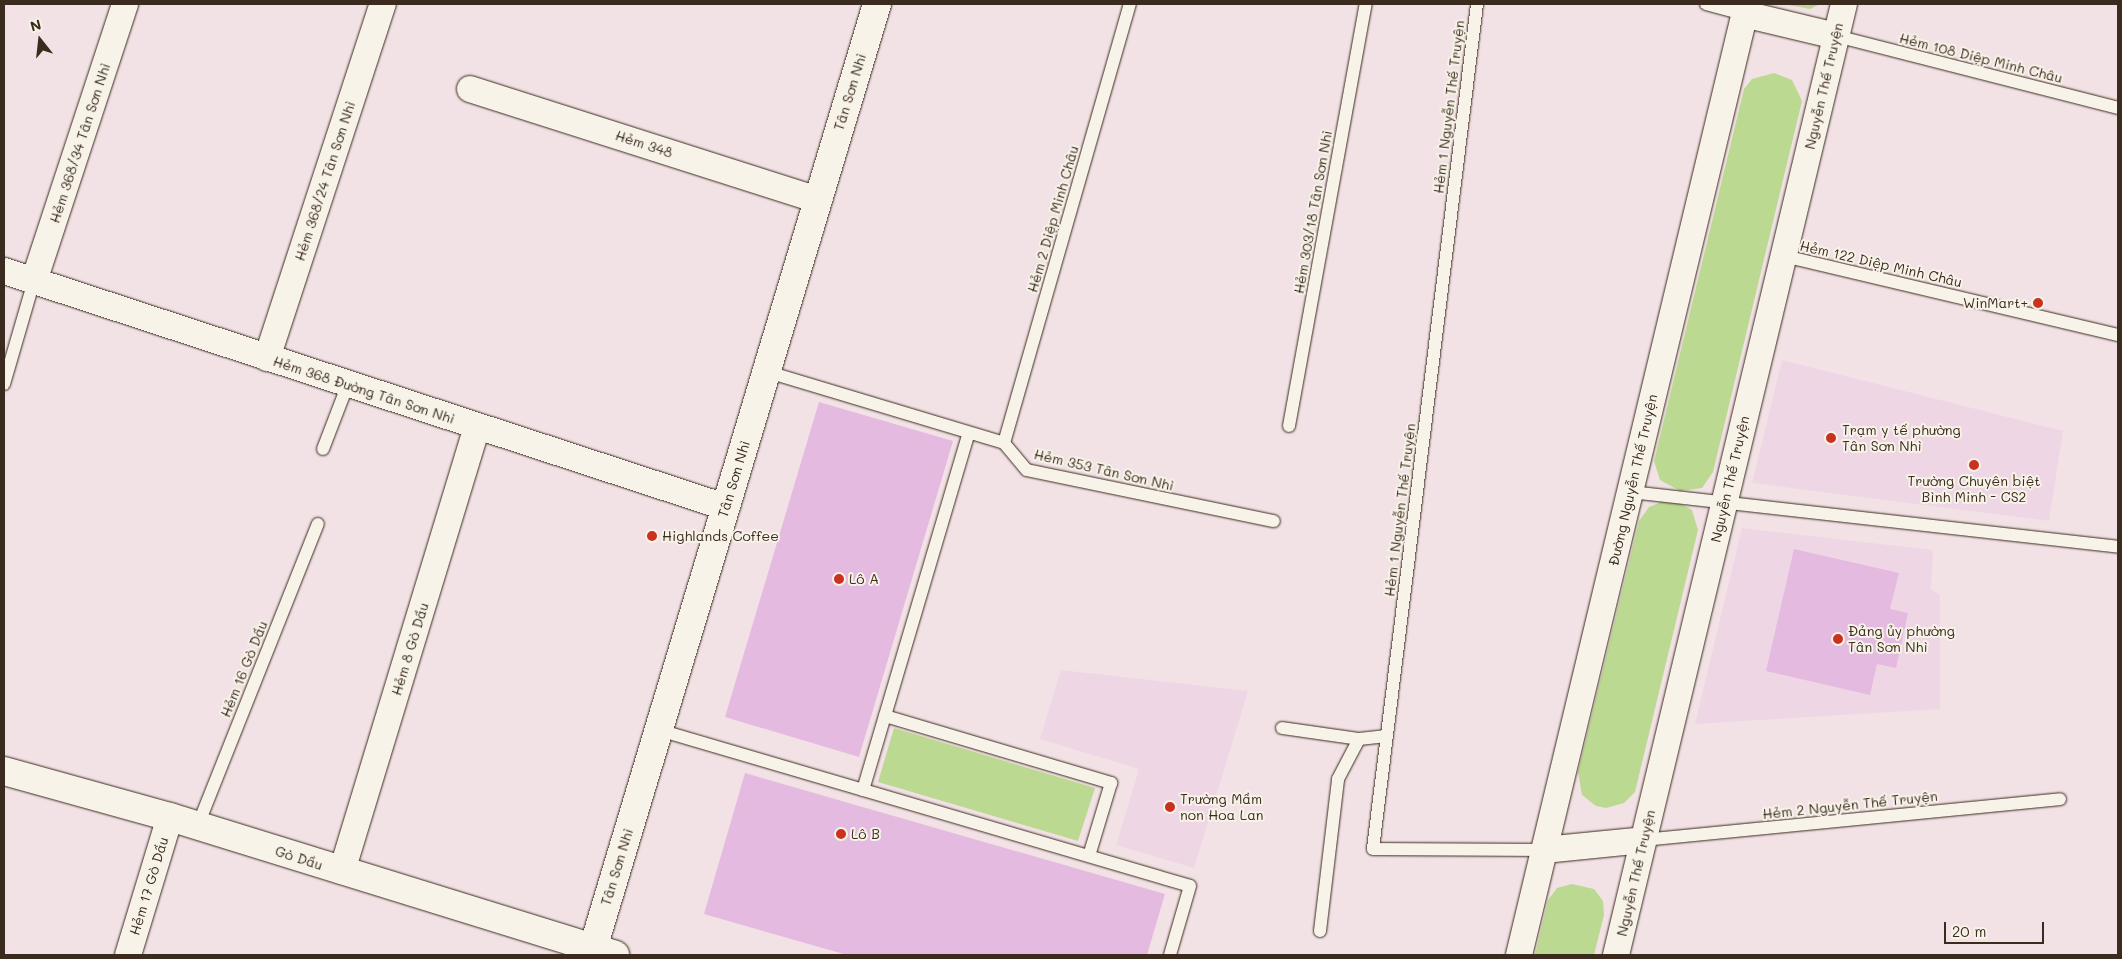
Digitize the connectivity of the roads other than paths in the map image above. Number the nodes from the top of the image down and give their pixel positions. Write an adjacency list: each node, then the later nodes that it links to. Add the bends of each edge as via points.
1 (125, 4): 16 (street, Hẻm 368/34 Tân Sơn Nhì)
2 (383, 4): 18 (street, Hẻm 368/24 Tân Sơn Nhì)
3 (877, 4): 13 (street, Tân Sơn Nhì)
4 (1130, 4): 25 (lane, Hẻm 2 Diệp Minh Châu)
5 (1366, 4): 23 (lane, Hẻm 303/18 Tân Sơn Nhì)
6 (1477, 4): 36 (lane, Hẻm 1 Nguyễn Thế Truyện)
7 (1706, 4): 9 (lane)
8 (1844, 4): 10 (street, Nguyễn Thế Truyện)
9 (1745, 9): 10 (street); 27 (street, Đường Nguyễn Thế Truyện)
10 (1836, 36): 12 (lane, Hẻm 108 Diệp Minh Châu); 14 (street, Nguyễn Thế Truyện)
11 (470, 89): 13 (street, Hẻm 348)
12 (2118, 108)
13 (818, 200): 19 (street, Tân Sơn Nhì)
14 (1784, 256): 17 (lane, Hẻm 122 Diệp Minh Châu); 28 (street, Nguyễn Thế Truyện)
15 (4, 271): 16 (street, Hẻm 368 Đường Tân Sơn Nhì)
16 (34, 281): 18 (street, Hẻm 368 Đường Tân Sơn Nhì); 20 (lane)
17 (2118, 335)
18 (267, 358): 21 (street, Hẻm 368 Đường Tân Sơn Nhì)
19 (768, 372): 24 (lane); 29 (street, Tân Sơn Nhì)
20 (4, 384)
21 (348, 384): 22 (street, Hẻm 368 Đường Tân Sơn Nhì); 26 (lane)
22 (477, 426): 29 (street, Hẻm 368 Đường Tân Sơn Nhì); 46 (street, Hẻm 8 Gò Dầu)
23 (1289, 426)
24 (969, 433): 25 (lane); 33 (lane)
25 (1004, 443): 30 (lane, Hẻm 353 Tân Sơn Nhì, via 1028,470)
26 (324, 449)
27 (1630, 492): 28 (lane); 44 (street, Đường Nguyễn Thế Truyện)
28 (1724, 501): 32 (lane); 43 (street, Nguyễn Thế Truyện)
29 (725, 507): 35 (street, Tân Sơn Nhì)
30 (1274, 521)
31 (318, 524): 42 (lane, Hẻm 16 Gò Dầu)
32 (2118, 547)
33 (885, 716): 39 (lane); 45 (lane, via 1111,783)
34 (1282, 728): 37 (lane)
35 (659, 730): 39 (lane); 48 (street, Tân Sơn Nhì)
36 (1388, 736): 37 (lane); 44 (lane, Hẻm 1 Nguyễn Thế Truyện, via 1373,849)
37 (1359, 739): 47 (lane, via 1338,779)
38 (4, 771): 41 (street, Gò Dầu)
39 (863, 790): 45 (lane)
40 (2060, 799): 43 (lane, Hẻm 2 Nguyễn Thế Truyện)
41 (170, 817): 42 (street, Gò Dầu); 49 (street, Hẻm 17 Gò Dầu)
42 (198, 825): 46 (street, Gò Dầu)
43 (1644, 840): 44 (street); 52 (street, Nguyễn Thế Truyện)
44 (1544, 850): 51 (street, Đường Nguyễn Thế Truyện)
45 (1089, 856): 50 (lane, via 1190,886)
46 (342, 871): 48 (street, Gò Dầu)
47 (1320, 931)
48 (600, 953)
49 (128, 955)
50 (1170, 955)
51 (1519, 955)
52 (1616, 955)

